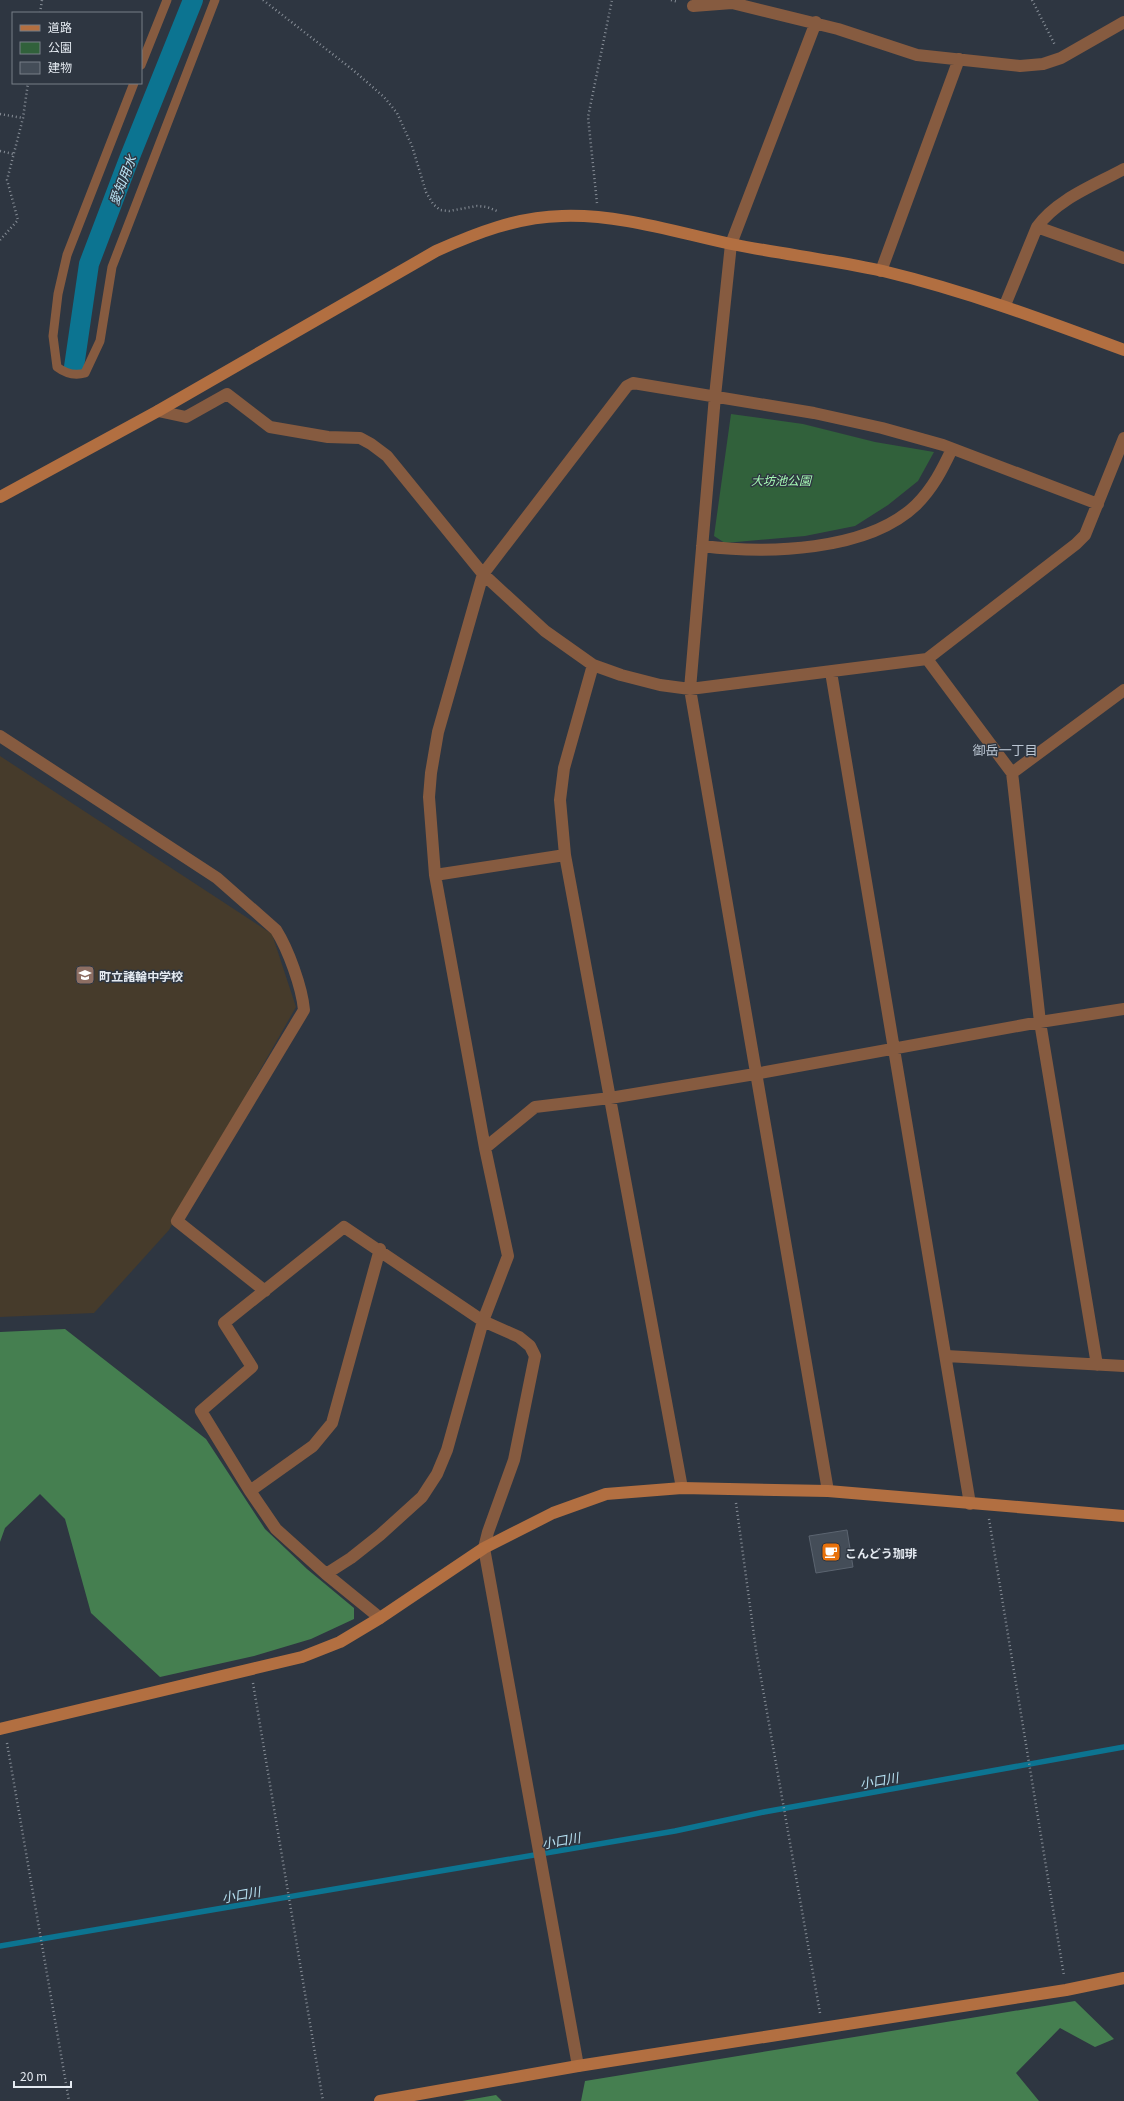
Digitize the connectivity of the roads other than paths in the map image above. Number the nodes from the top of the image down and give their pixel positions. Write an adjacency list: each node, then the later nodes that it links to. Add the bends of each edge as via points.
1 (166, 0): 7 (lane)
2 (215, 0): 8 (lane, via 112,267 100,341 85,373 79,375 63,372 57,367 53,336 67,255)
3 (693, 6): 4 (street, via 732,3)
4 (816, 22): 6 (street, via 917,55); 11 (street)
5 (1124, 22): 6 (street, via 1061,58 1043,64 1020,66)
6 (959, 60): 13 (street)
7 (142, 62)
8 (134, 84)
9 (1124, 169): 10 (street, via 1058,205 1045,215)
10 (1037, 227): 12 (street); 14 (street)
11 (731, 244): 13 (street); 16 (street); 17 (street, via 641,223 597,216 550,217 503,225 436,251)
12 (1124, 258)
13 (881, 271): 14 (street)
14 (1005, 306): 15 (street)
15 (1124, 350)
16 (715, 396): 19 (street, via 882,428); 22 (street); 23 (street, via 633,383 627,386)
17 (158, 411): 20 (street); 23 (street, via 186,417 227,394 270,427 328,437 360,438 387,456)
18 (1124, 438): 21 (street)
19 (952, 449): 21 (street); 22 (street, via 939,478 915,506 875,531 853,539 809,546 747,550)
20 (0, 497)
21 (1098, 504): 24 (street, via 1084,535 1076,544)
22 (702, 546): 27 (street)
23 (483, 574): 25 (street, via 545,631); 32 (street, via 433,756 429,797)
24 (927, 659): 26 (street); 30 (street)
25 (592, 665): 27 (street, via 632,678); 31 (street, via 564,768 560,800)
26 (831, 672): 27 (street); 35 (street)
27 (690, 689): 36 (street)
28 (1124, 690): 30 (street)
29 (0, 736): 40 (street, via 217,878 276,930 282,940 303,999 304,1010 177,1221)
30 (1012, 773): 34 (street)
31 (565, 855): 32 (street); 37 (street)
32 (435, 875): 38 (street)
33 (1124, 1009): 34 (street)
34 (1040, 1022): 35 (street); 43 (street)
35 (893, 1049): 36 (street); 42 (street)
36 (755, 1074): 37 (street); 47 (street)
37 (610, 1098): 38 (street, via 535,1107); 45 (street)
38 (485, 1148): 41 (street, via 508,1256)
39 (380, 1250): 40 (street, via 344,1227); 41 (street); 46 (street, via 332,1423 312,1446)
40 (265, 1291): 46 (street, via 224,1323 252,1367 201,1411)
41 (483, 1321): 50 (street, via 519,1337 530,1346 534,1356 514,1460); 51 (street, via 447,1450 437,1474 422,1497 386,1530)
42 (946, 1356): 43 (street); 48 (street)
43 (1097, 1365): 44 (street)
44 (1124, 1366)
45 (682, 1488): 47 (street); 50 (street, via 606,1494 553,1513)
46 (250, 1491): 51 (street, via 276,1529)
47 (828, 1491): 48 (street)
48 (970, 1504): 49 (street)
49 (1124, 1516)
50 (484, 1548): 52 (street); 55 (street)
51 (326, 1574): 52 (street)
52 (380, 1618): 53 (street, via 340,1642 302,1656)
53 (2, 1728)
54 (1124, 1978): 55 (street, via 1066,1990)
55 (578, 2066): 56 (street)
56 (380, 2101)

